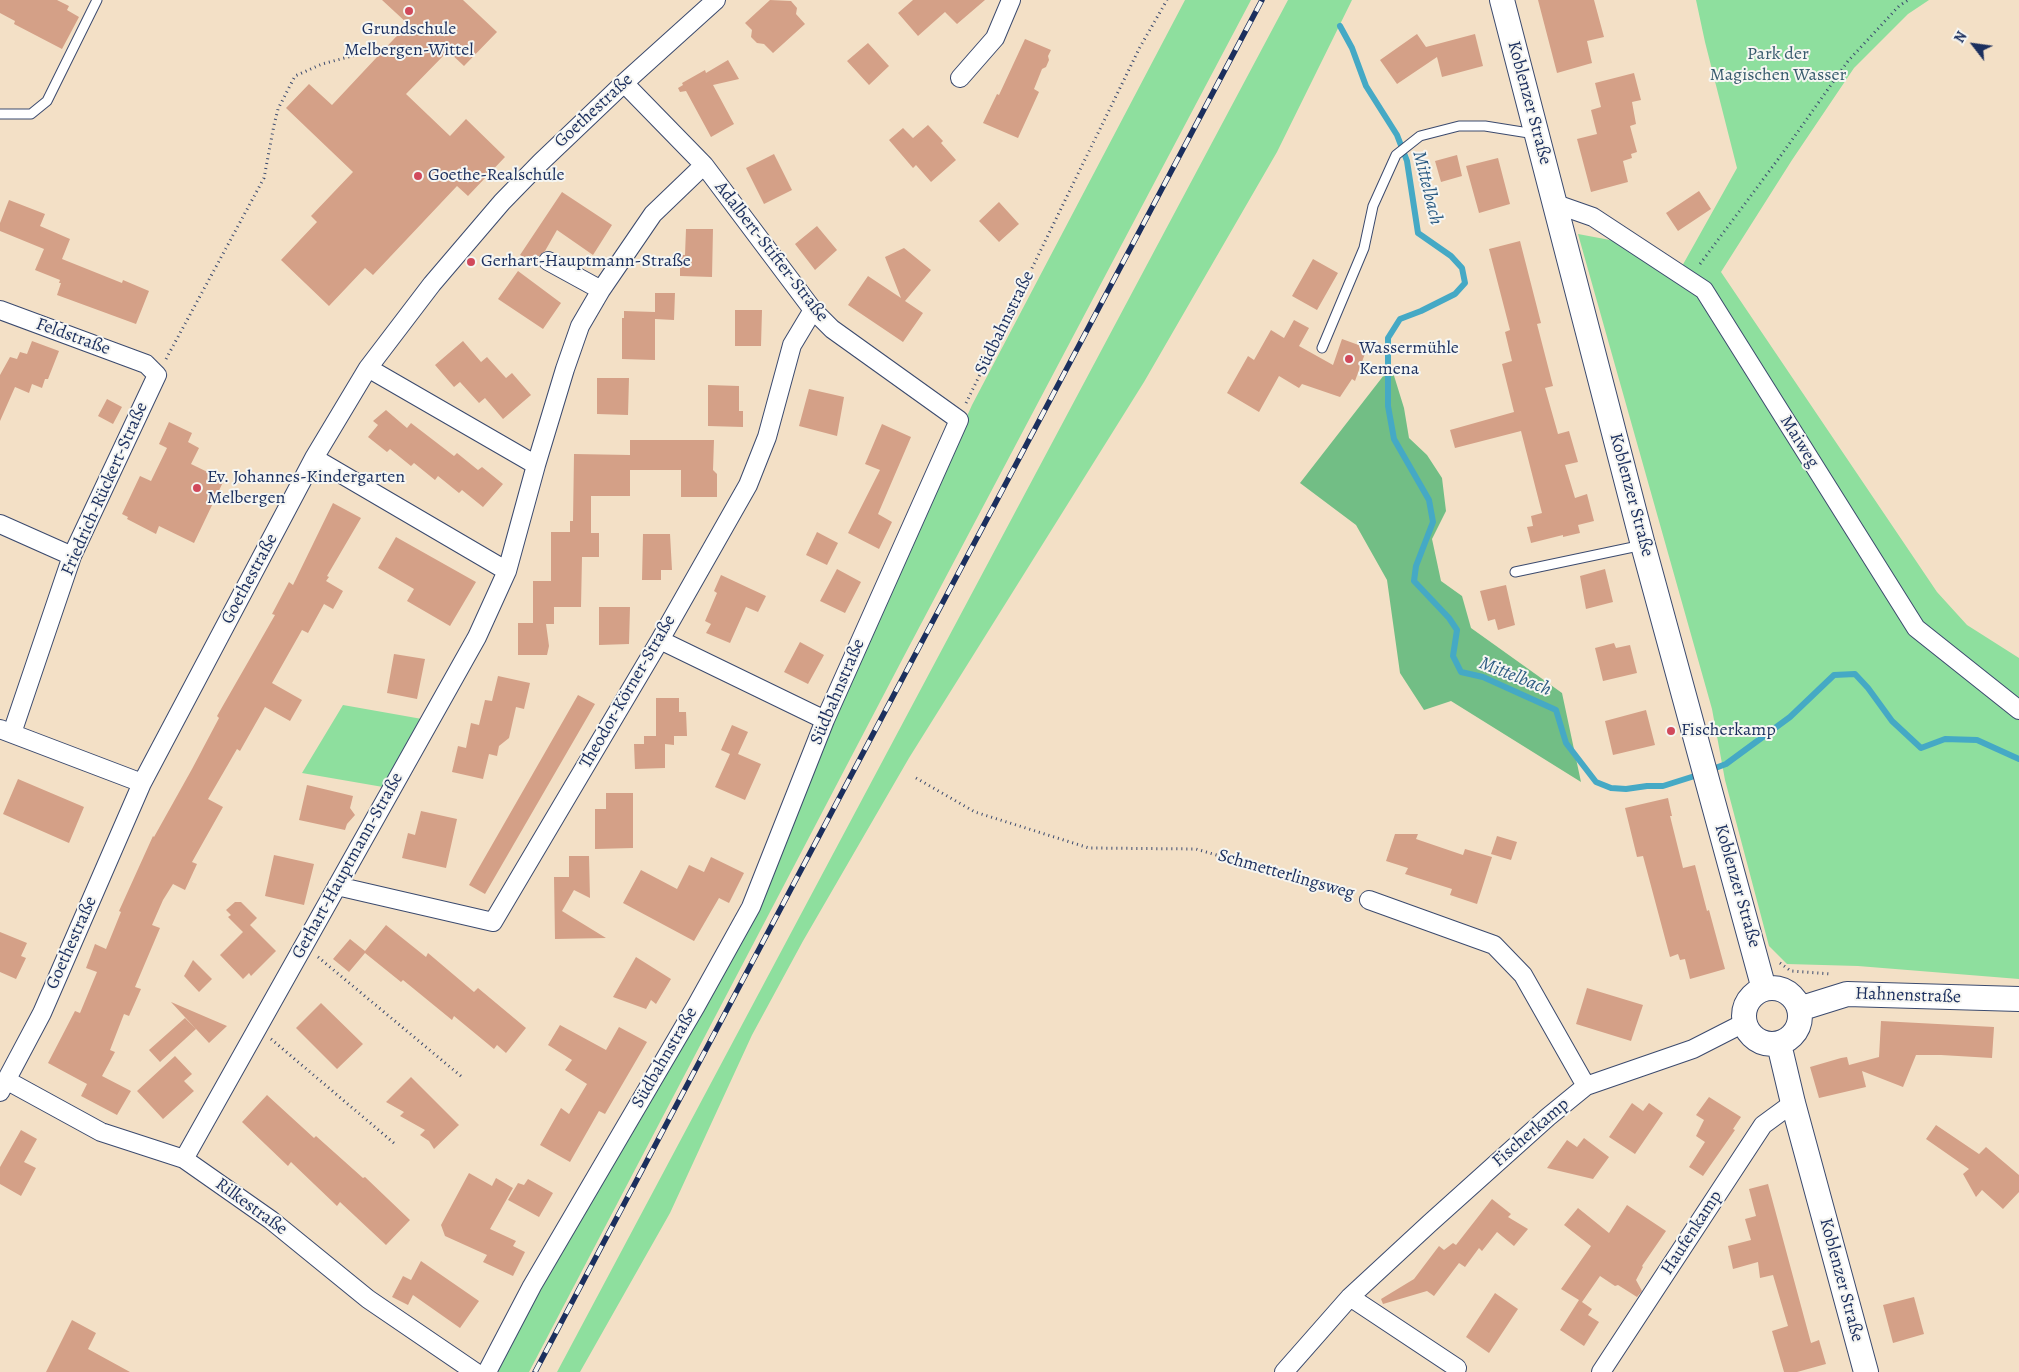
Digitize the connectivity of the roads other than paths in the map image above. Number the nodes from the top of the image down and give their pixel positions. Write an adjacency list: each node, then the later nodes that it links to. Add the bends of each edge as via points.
1 (97, 0): 7 (lane, via 47,101 31,114)
2 (716, 0): 6 (street, Goethestraße)
3 (1012, 0): 5 (street, via 995,38)
4 (1502, 0): 8 (street, Koblenzer Straße)
5 (960, 78)
6 (624, 83): 9 (street, Adalbert-Stifter-Straße); 16 (street, Goethestraße, via 502,202 432,284)
7 (0, 114)
8 (1537, 134): 10 (street, Koblenzer Straße); 15 (lane, via 1485,126 1459,126 1420,136 1396,155 1373,206 1364,248)
9 (704, 165): 12 (street, Gerhart-Hauptmann-Straße, via 654,214); 14 (street, Adalbert-Stifter-Straße)
10 (1556, 204): 22 (street, Koblenzer Straße); 27 (street, Maiweg, via 1593,217 1704,290 1916,628)
11 (548, 261): 12 (street)
12 (601, 290): 20 (street, Gerhart-Hauptmann-Straße, via 580,326)
13 (0, 310): 17 (street, Feldstraße)
14 (812, 310): 18 (street, Adalbert-Stifter-Straße, via 832,329); 26 (street, Theodor-Körner-Straße, via 792,345 766,437 748,485)
15 (1322, 348)
16 (368, 368): 19 (street, Goethestraße); 20 (street)
17 (151, 370): 23 (street, Friedrich-Rückert-Straße)
18 (959, 420): 28 (street, Südbahnstraße)
19 (314, 458): 24 (street); 30 (street, Goethestraße)
20 (536, 466): 24 (street, Gerhart-Hauptmann-Straße)
21 (0, 524): 23 (street)
22 (1643, 545): 25 (lane); 33 (street, Koblenzer Straße)
23 (72, 556): 29 (street, Friedrich-Rückert-Straße)
24 (508, 571): 31 (street, Gerhart-Hauptmann-Straße, via 477,637)
25 (1515, 572)
26 (660, 640): 28 (street); 31 (street, Theodor-Körner-Straße, via 493,922)
27 (2019, 710)
28 (825, 720): 45 (street, Südbahnstraße, via 751,907 532,1286)
29 (3, 731): 30 (street)
30 (142, 783): 38 (street, Goethestraße, via 42,1012)
31 (338, 886): 41 (street, Gerhart-Hauptmann-Straße)
32 (1369, 900): 39 (street, Schmetterlingsweg, via 1494,945 1523,975)
33 (1764, 989): 35 (street, via 1782,990 1789,994); 36 (street, via 1756,992 1745,1006)
34 (2019, 999): 35 (street, Hahnenstraße, via 1847,994)
35 (1799, 1009): 37 (street, via 1794,1034)
36 (1744, 1024): 37 (street, via 1754,1038 1770,1045); 39 (street, Fischerkamp, via 1693,1049)
37 (1779, 1044): 40 (street, Koblenzer Straße)
38 (3, 1086): 41 (street, Rilkestraße, via 102,1132)
39 (1586, 1086): 42 (street, Fischerkamp, via 1526,1136)
40 (1793, 1103): 47 (street, Haufenkamp, via 1763,1125); 48 (street, Koblenzer Straße)
41 (184, 1159): 44 (street, Rilkestraße, via 271,1220 368,1299)
42 (1350, 1296): 43 (street); 46 (street, Fischerkamp)
43 (1457, 1368)
44 (475, 1372)
45 (487, 1372)
46 (1284, 1372)
47 (1601, 1372)
48 (1866, 1372)

